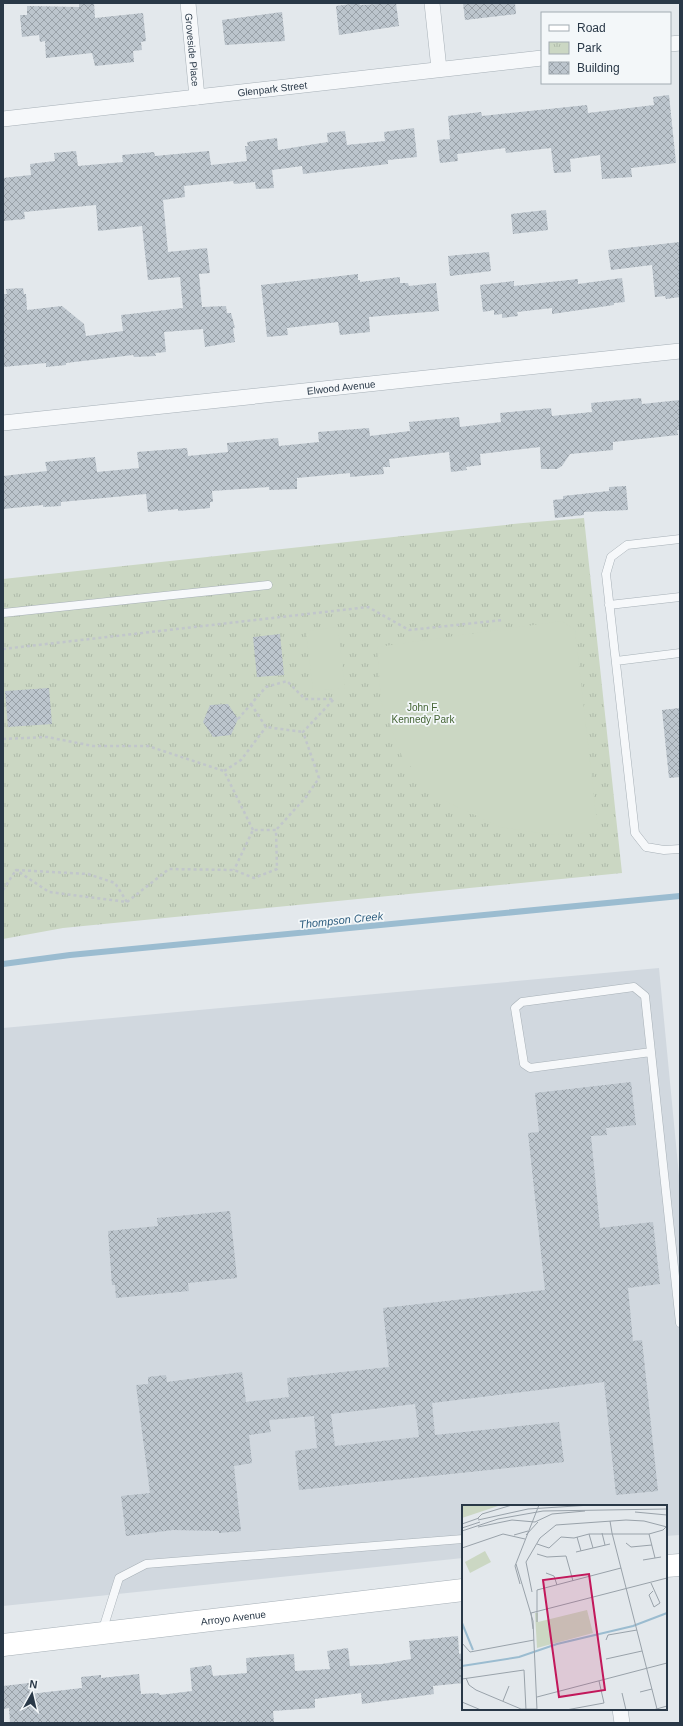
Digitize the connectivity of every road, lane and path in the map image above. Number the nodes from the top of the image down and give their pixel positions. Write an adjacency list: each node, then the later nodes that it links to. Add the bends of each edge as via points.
1 (188, 3): 5 (street, Groveside Place)
2 (432, 3): 4 (street)
3 (541, 58): 4 (street, Glenpark Street)
4 (439, 69): 5 (street, Glenpark Street)
5 (197, 97): 6 (street, Glenpark Street)
6 (3, 119)
7 (680, 351): 8 (street, Elwood Avenue)
8 (3, 423)
9 (680, 539): 12 (lane, via 627,545 611,556 606,574)
10 (268, 585): 13 (lane)
11 (680, 597): 12 (lane)
12 (610, 605): 17 (lane)
13 (3, 613)
14 (503, 620): 15 (path, via 409,630 368,607)
15 (3, 649)
16 (680, 653): 17 (lane)
17 (616, 660): 26 (lane, via 635,833 646,847)
18 (251, 704): 19 (path); 20 (path); 21 (path, via 266,687 287,681 305,699 334,699)
19 (238, 719)
20 (266, 727): 21 (path); 23 (path, via 241,760)
21 (303, 732): 25 (path, via 319,778 306,797)
22 (3, 739): 23 (path, via 47,736 92,746 148,746)
23 (224, 772): 24 (path)
24 (252, 830): 25 (path); 28 (path)
25 (276, 830): 28 (path, via 277,869 254,878)
26 (680, 849)
27 (16, 870): 29 (path); 30 (path, via 49,892); 30 (path, via 88,874 115,883)
28 (234, 870): 30 (path, via 169,869)
29 (3, 890)
30 (127, 902)
31 (651, 1052): 31 (lane, via 645,996 634,987 522,1002 515,1008 524,1064 530,1068); 32 (lane)
32 (680, 1323)
33 (462, 1539): 37 (lane, via 146,1564 119,1578)
34 (680, 1565): 35 (street)
35 (667, 1566)
36 (462, 1590): 37 (street, Arroyo Avenue)
37 (102, 1633): 38 (street, Arroyo Avenue)
38 (3, 1645)
39 (620, 1710): 40 (street)
40 (622, 1723)

